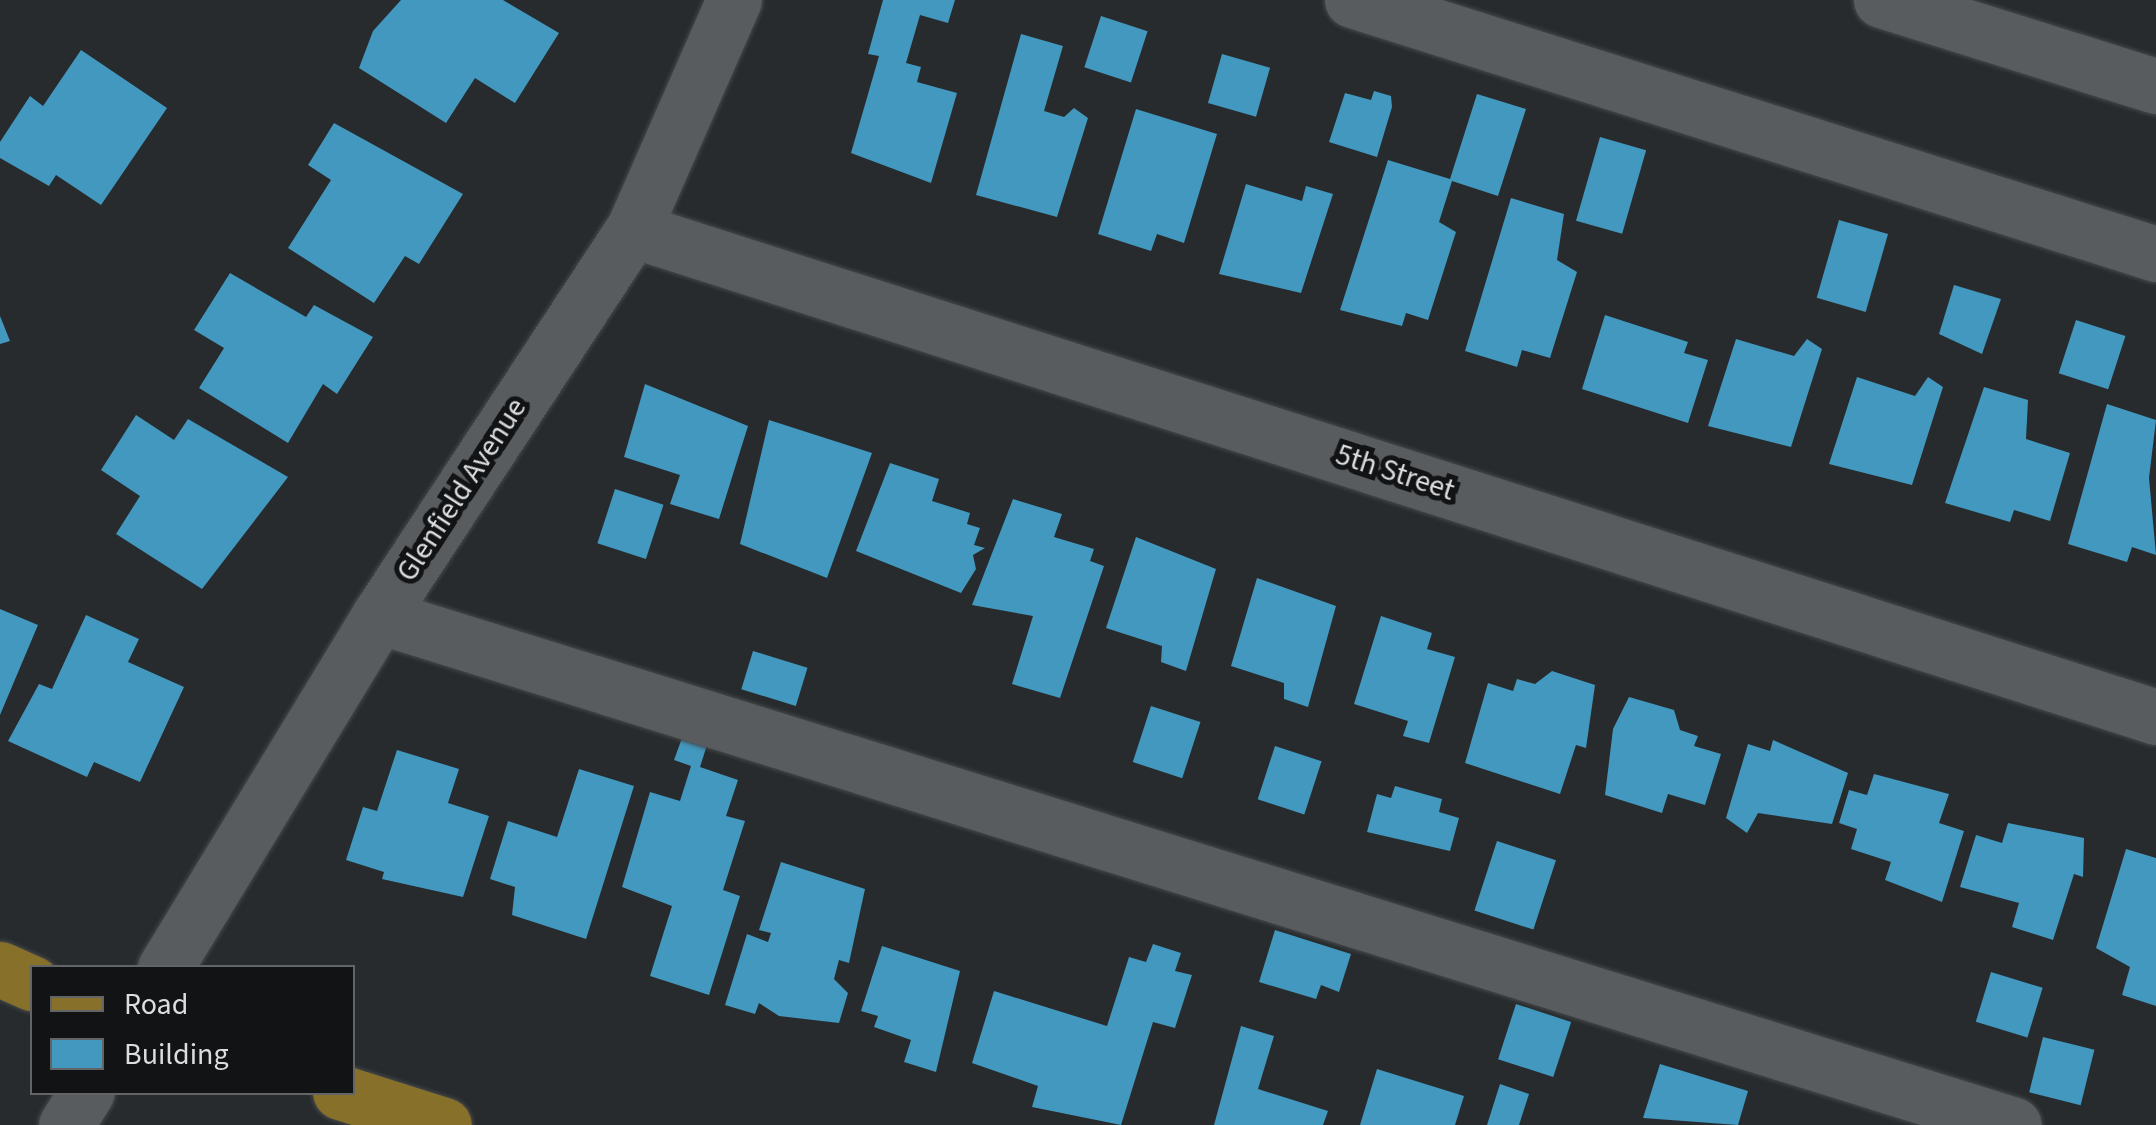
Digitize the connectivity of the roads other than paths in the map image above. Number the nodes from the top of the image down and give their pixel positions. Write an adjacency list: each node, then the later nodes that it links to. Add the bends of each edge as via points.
1 (734, 0): 5 (street, Glenfield Avenue)
2 (1352, 0): 6 (street)
3 (1881, 0): 4 (street)
4 (2156, 86)
5 (633, 230): 7 (street, Glenfield Avenue); 8 (street, 5th Street)
6 (2156, 254)
7 (379, 616): 9 (street, Glenfield Avenue); 16 (street)
8 (2156, 717)
9 (167, 965)
10 (0, 970): 11 (main road)
11 (30, 983)
12 (85, 1095): 14 (street)
13 (349, 1095): 15 (main road)
14 (66, 1125)
15 (444, 1125)
16 (2014, 1125)

